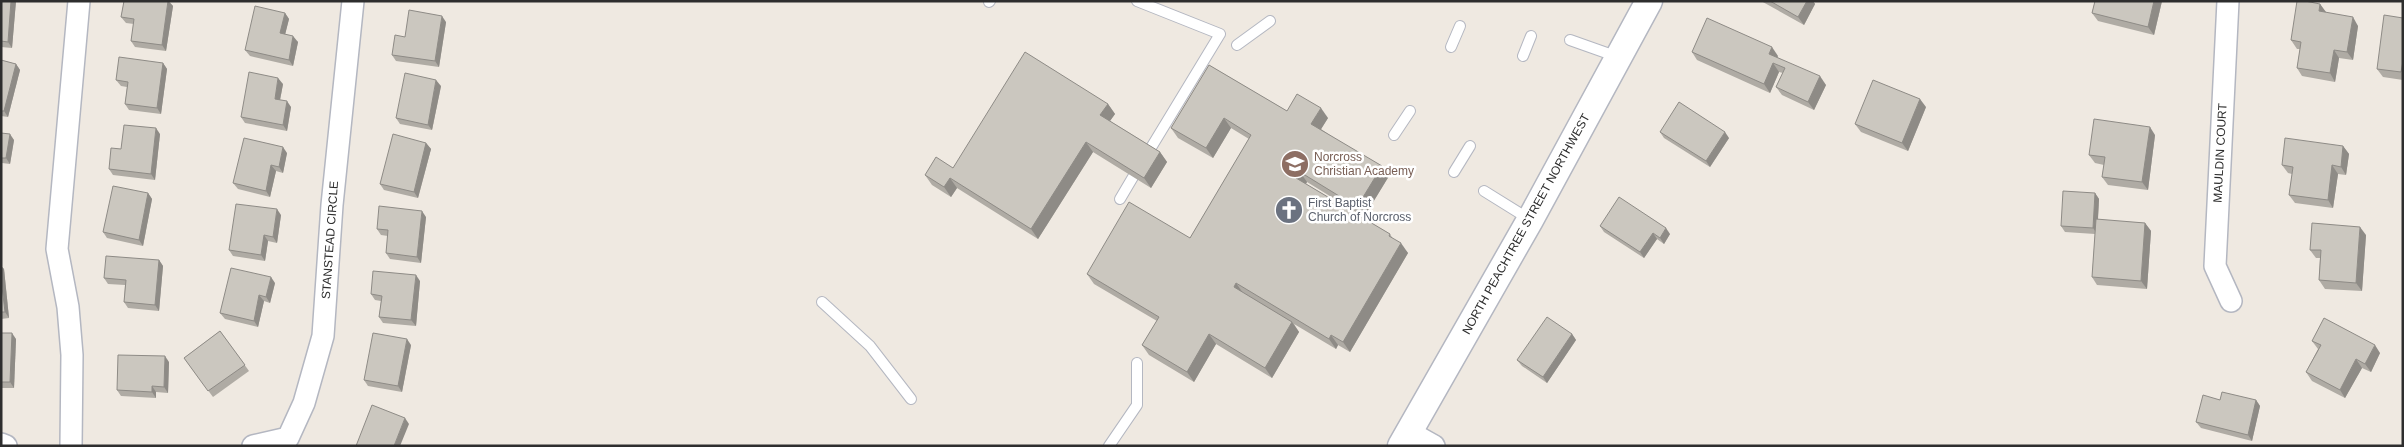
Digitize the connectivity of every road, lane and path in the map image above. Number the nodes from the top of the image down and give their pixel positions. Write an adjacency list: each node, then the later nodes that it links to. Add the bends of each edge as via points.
1 (79, 1): 30 (street, via 57,249 68,307 72,355)
2 (353, 1): 31 (street, STANSTEAD CIRCLE, via 332,205 323,336 304,403 288,438)
3 (1137, 1): 17 (lane, via 1220,34)
4 (1649, 1): 13 (street, NORTH PEACHTREE STREET NORTHWEST)
5 (2228, 1): 23 (street, MAULDIN COURT, via 2215,266)
6 (1270, 21): 10 (lane)
7 (1460, 26): 11 (lane)
8 (1531, 36): 12 (lane)
9 (1570, 40): 13 (lane)
10 (1237, 45)
11 (1451, 47)
12 (1523, 56)
13 (1618, 57): 22 (street, NORTH PEACHTREE STREET NORTHWEST)
14 (1410, 111): 15 (lane)
15 (1394, 135)
16 (1470, 146): 18 (lane)
17 (1149, 151)
18 (1454, 172)
19 (1133, 176): 21 (lane)
20 (1484, 191): 22 (lane)
21 (1120, 199)
22 (1530, 220): 27 (street, NORTH PEACHTREE STREET NORTHWEST)
23 (2231, 300)
24 (822, 302): 26 (lane, via 870,346)
25 (1137, 363): 32 (lane, via 1136,405)
26 (912, 399)
27 (1405, 439): 33 (street)
28 (1, 444): 29 (street)
29 (6, 446)
30 (71, 446)
31 (253, 446)
32 (1109, 446)
33 (1434, 446)

